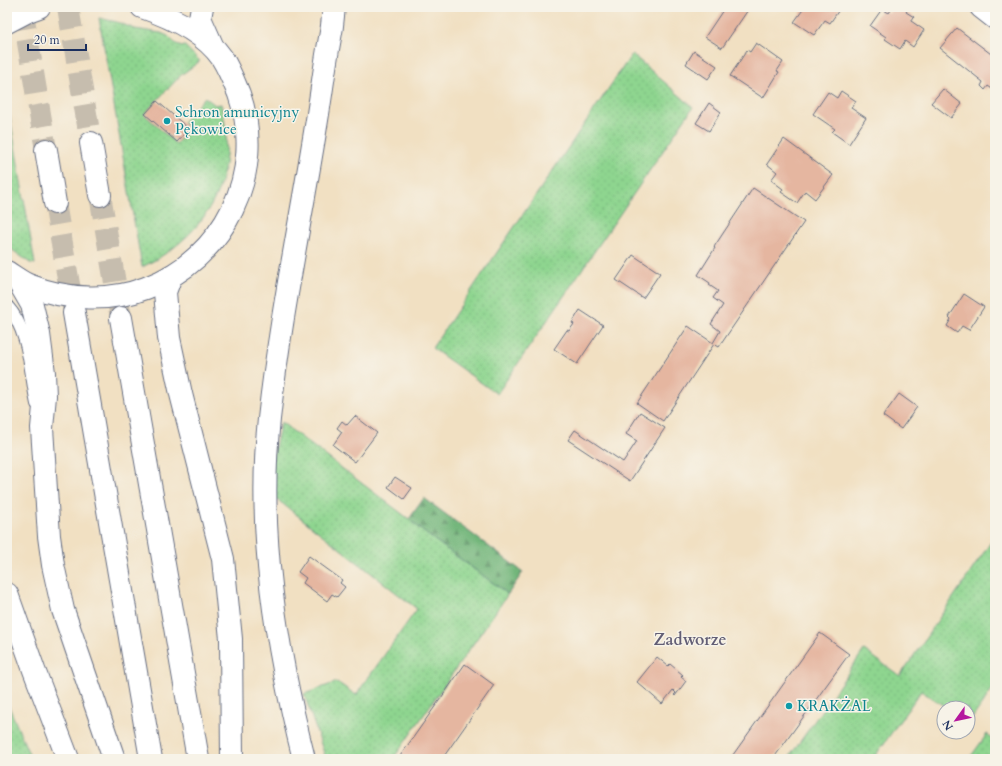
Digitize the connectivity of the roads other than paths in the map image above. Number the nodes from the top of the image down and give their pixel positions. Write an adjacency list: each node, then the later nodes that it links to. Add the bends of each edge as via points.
1 (38, 7): 7 (main road)
2 (145, 7): 8 (main road, via 180,22)
3 (202, 7): 8 (main road, via 200,18)
4 (334, 7): 25 (main road, via 279,341 267,455 266,514 272,596 279,647)
5 (981, 7): 6 (main road)
6 (995, 18)
7 (7, 22)
8 (212, 46): 14 (main road, via 223,59 234,80 244,112 248,143 246,165 236,203 226,222 197,258)
9 (91, 143): 11 (main road)
10 (46, 150): 12 (main road)
11 (100, 195)
12 (56, 203)
13 (12, 276): 14 (main road, via 29,286 46,291 88,297 107,297 134,292); 18 (main road, via 32,305 38,334 45,396)
14 (171, 276): 24 (main road, via 165,292 169,338 223,559 231,639)
15 (7, 306): 18 (lane, via 23,334)
16 (74, 313): 22 (main road)
17 (121, 318): 23 (main road)
18 (42, 428): 21 (main road, via 53,565 63,610)
19 (7, 594): 20 (main road)
20 (68, 759)
21 (114, 759)
22 (151, 759)
23 (198, 759)
24 (232, 759)
25 (304, 759)

